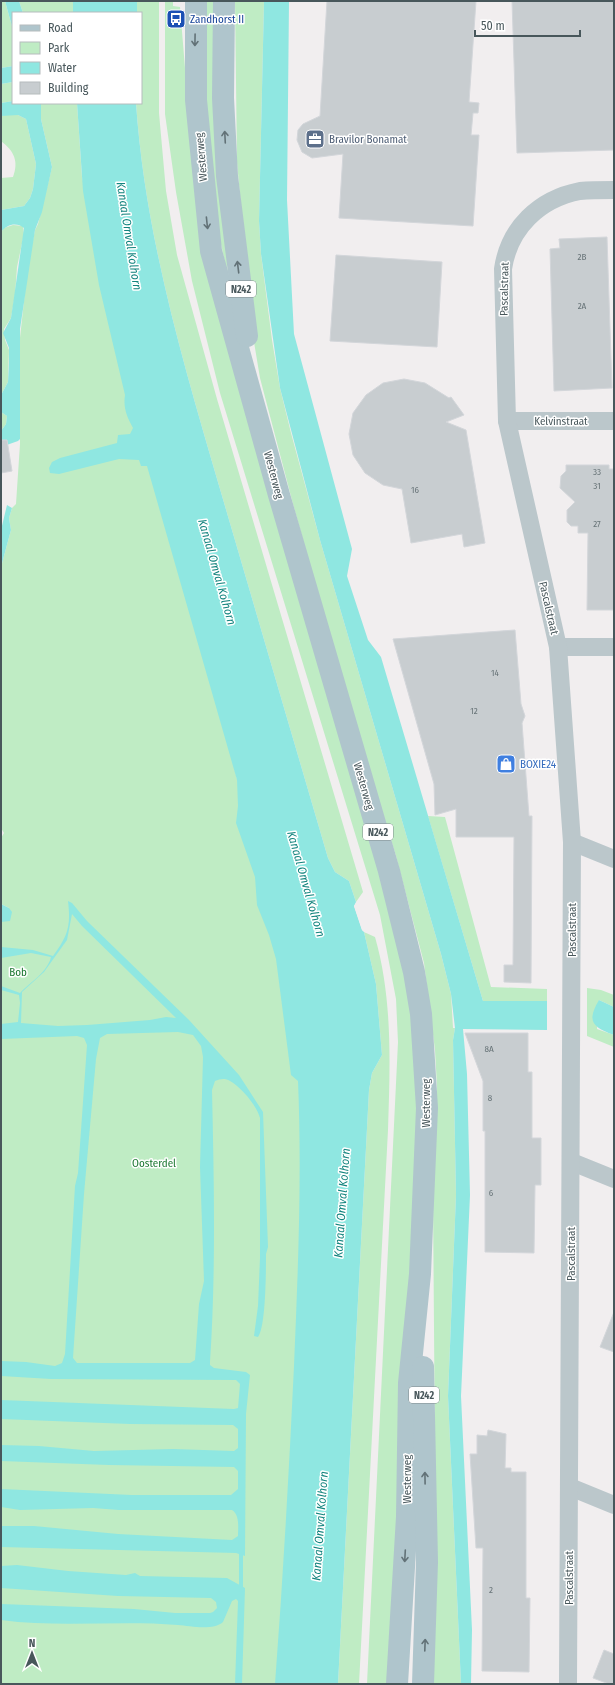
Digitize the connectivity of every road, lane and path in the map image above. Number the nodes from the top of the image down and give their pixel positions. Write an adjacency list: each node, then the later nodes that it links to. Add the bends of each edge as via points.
1 (196, 1): 4 (main road, Westerweg / N242, one-way to 4, via 196,100 208,234)
2 (224, 1): 4 (main road, Westerweg / N242, one-way to 2, via 227,176 223,98)
3 (614, 190): 5 (street, Pascalstraat, via 580,192 550,201 532,213 507,247 502,269)
4 (254, 403): 13 (main road, Westerweg / N242, via 389,871 414,972 421,1014 427,1108)
5 (507, 421): 6 (street, Kelvinstraat); 7 (street, Pascalstraat)
6 (614, 421)
7 (558, 647): 8 (street); 9 (street, Pascalstraat)
8 (614, 647)
9 (572, 842): 10 (street); 11 (street, Pascalstraat)
10 (614, 859)
11 (572, 1162): 12 (street); 14 (street, Pascalstraat)
12 (614, 1179)
13 (420, 1274): 16 (main road, Westerweg / N242, one-way to 16, via 409,1383 407,1517); 17 (main road, Westerweg / N242, one-way to 13, via 427,1562)
14 (570, 1487): 15 (street); 18 (street, Pascalstraat)
15 (614, 1505)
16 (398, 1684)
17 (423, 1684)
18 (568, 1684)

